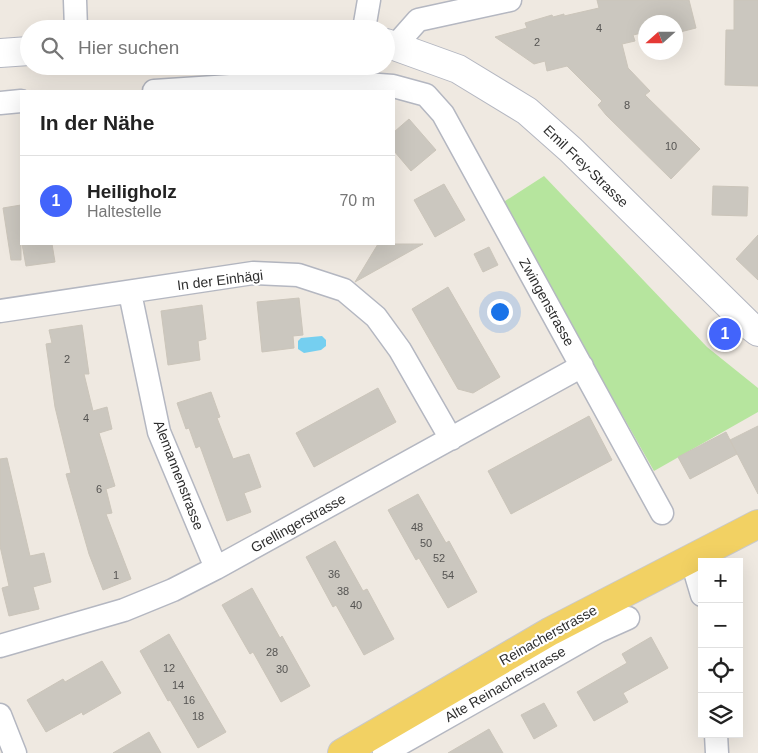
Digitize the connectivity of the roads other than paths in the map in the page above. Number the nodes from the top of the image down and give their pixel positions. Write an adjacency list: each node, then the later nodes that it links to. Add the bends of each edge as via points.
1 (75, 0): 4 (street)
2 (369, 0): 5 (street)
3 (510, 0): 6 (street, via 418,20)
4 (76, 20)
5 (366, 20)
6 (395, 40)
7 (395, 45): 15 (street, Emil Frey-Strasse, via 458,69 527,111)
8 (20, 52): 9 (street)
9 (0, 53)
10 (169, 90): 16 (street, Zwingenstrasse, via 338,82 393,86 426,95 443,114)
11 (20, 101): 12 (street)
12 (0, 103)
13 (130, 293): 14 (street, In der Einhägi); 17 (street, In der Einhägi, via 253,273 298,275 344,290 376,317 400,350); 21 (street, Alemannenstrasse, via 159,432)
14 (0, 311)
15 (758, 332)
16 (582, 366): 17 (street, Grellingerstrasse); 18 (street, Zwingenstrasse)
17 (451, 439): 21 (street, Grellingerstrasse)
18 (662, 513)
19 (758, 524): 20 (main road, Reinacherstrasse)
20 (691, 558): 22 (street); 28 (main road, Reinacherstrasse, via 550,631)
21 (216, 568): 24 (street, Grellingerstrasse, via 124,610)
22 (698, 582)
23 (628, 618): 29 (street, Alte Reinacherstrasse, via 599,631)
24 (0, 646)
25 (0, 715): 27 (street)
26 (716, 738): 30 (street)
27 (15, 753)
28 (342, 753)
29 (384, 753)
30 (717, 753)

